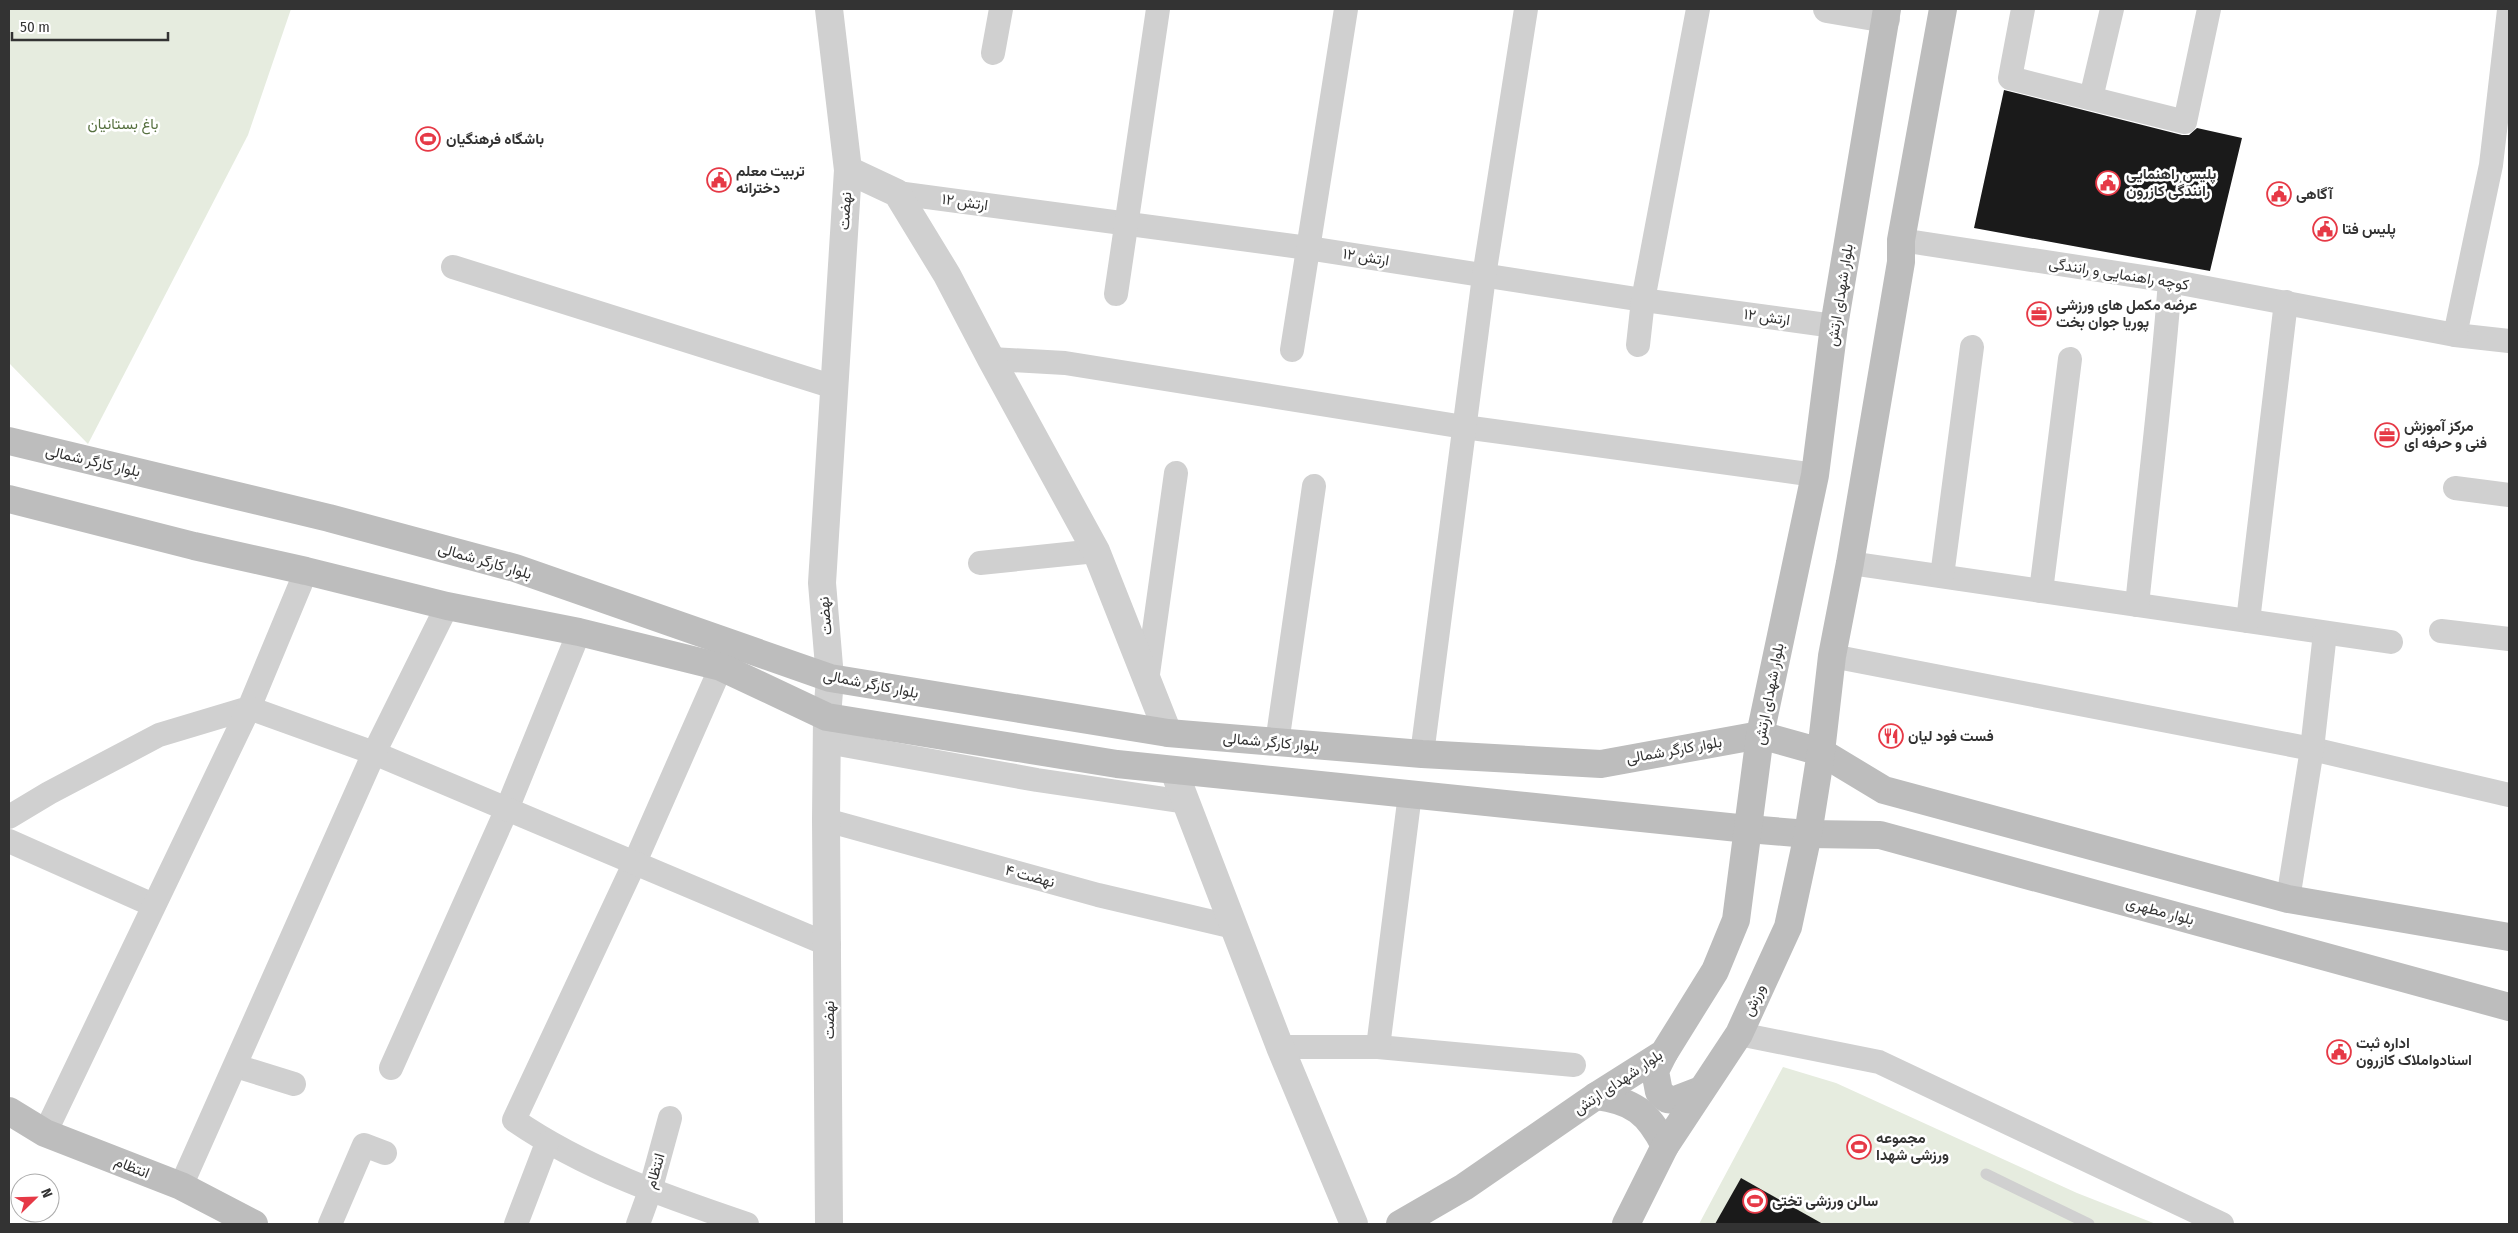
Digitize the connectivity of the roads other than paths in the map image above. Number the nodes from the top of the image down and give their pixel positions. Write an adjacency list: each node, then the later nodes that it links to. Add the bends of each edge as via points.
1 (828, 9): 18 (street, نهضت)
2 (1001, 9): 14 (street)
3 (1158, 9): 20 (street)
4 (1346, 9): 22 (street)
5 (1526, 9): 24 (street)
6 (1698, 9): 27 (street)
7 (1826, 9): 13 (street)
8 (1943, 9): 21 (main road)
9 (2023, 9): 16 (street, via 2010,78)
10 (2112, 9): 16 (street)
11 (2209, 9): 16 (street, via 2185,122)
12 (2509, 10): 15 (street)
13 (1887, 14): 29 (main road, بلوار شهدای ارتش)
14 (993, 53)
15 (2507, 58): 17 (street)
16 (2092, 98)
17 (2500, 166): 30 (street)
18 (848, 170): 19 (street); 37 (street, نهضت)
19 (898, 193): 20 (street, ارتش ۱۲); 35 (street, via 948,274)
20 (1126, 225): 22 (street, ارتش ۱۲); 26 (street)
21 (1901, 240): 25 (street, کوچه راهنمایی و رانندگی); 48 (main road, via 1901,262)
22 (1308, 248): 24 (street, ارتش ۱۲); 34 (street)
23 (452, 267): 37 (street)
24 (1484, 276): 27 (street, ارتش ۱۲); 38 (street)
25 (2170, 281): 28 (street, کوچه راهنمایی و رانندگی); 52 (street)
26 (1116, 294)
27 (1642, 300): 29 (street, ارتش ۱۲); 32 (street)
28 (2286, 302): 30 (street, کوچه راهنمایی و رانندگی); 54 (street)
29 (1834, 326): 41 (main road, بلوار شهدای ارتش)
30 (2455, 335): 31 (street, کوچه راهنمایی و رانندگی)
31 (2509, 341)
32 (1638, 345)
33 (1972, 347): 50 (street)
34 (1292, 350)
35 (991, 359): 38 (street, via 1065,363); 46 (street)
36 (2070, 359): 51 (street)
37 (834, 387): 62 (street, نهضت, via 822,583)
38 (1464, 427): 41 (street); 72 (street)
39 (9, 440): 62 (main road, بلوار کارگر شمالی, via 329,518 515,568)
40 (1176, 473): 63 (street)
41 (1815, 475): 67 (main road, بلوار شهدای ارتش)
42 (1314, 486): 68 (street)
43 (2455, 488): 44 (street)
44 (2509, 495)
45 (9, 499): 49 (main road)
46 (1096, 550): 47 (street); 63 (street)
47 (980, 563)
48 (1850, 563): 50 (street); 60 (main road)
49 (306, 571): 53 (main road); 64 (street)
50 (1942, 576): 51 (street)
51 (2041, 591): 52 (street)
52 (2137, 605): 54 (street)
53 (447, 606): 56 (main road); 71 (street)
54 (2248, 622): 57 (street)
55 (2441, 631): 58 (street)
56 (579, 632): 61 (main road); 77 (street)
57 (2325, 633): 59 (street); 69 (street)
58 (2509, 639)
59 (2391, 642)
60 (1832, 656): 69 (street); 70 (main road)
61 (721, 667): 65 (main road); 83 (street)
62 (830, 678): 65 (street, نهضت); 66 (main road, بلوار کارگر شمالی)
63 (1147, 681): 66 (street)
64 (249, 708): 71 (street); 78 (street, via 159,735); 85 (street)
65 (827, 729): 73 (main road); 76 (street, via 1037,780); 79 (street, نهضت)
66 (1168, 733): 68 (main road, بلوار کارگر شمالی)
67 (1760, 734): 70 (main road); 72 (main road, بلوار کارگر شمالی, via 1601,764); 80 (main road, بلوار شهدای ارتش)
68 (1277, 743): 72 (main road, بلوار کارگر شمالی)
69 (2312, 750): 75 (street); 84 (street)
70 (1821, 752): 81 (main road, ورزش); 84 (main road, via 1884,790)
71 (374, 753): 77 (street); 95 (street)
72 (1422, 754)
73 (1174, 770): 74 (main road); 76 (street)
74 (1410, 794): 80 (main road); 92 (street)
75 (2509, 795)
76 (1186, 802): 86 (street)
77 (507, 809): 83 (street); 96 (street)
78 (9, 817)
79 (826, 820): 86 (street, نهضت ۴, via 1098,895); 88 (street, نهضت)
80 (1748, 829): 81 (main road, بلوار مطهری); 93 (main road, بلوار شهدای ارتش, via 1736,920 1716,971)
81 (1808, 834): 89 (main road, بلوار مطهری, via 1880,835 1937,849); 90 (main road, ورزش, via 1788,927)
82 (9, 841): 85 (street)
83 (635, 862): 88 (street); 103 (street, via 514,1120)
84 (2288, 899): 87 (main road)
85 (153, 905): 102 (street)
86 (1234, 927): 91 (street)
87 (2509, 937)
88 (829, 945): 114 (street, نهضت)
89 (2509, 1007)
90 (1739, 1034): 98 (main road, ورزش); 119 (street, via 1879,1062)
91 (1280, 1047): 92 (street); 115 (street)
92 (1378, 1047): 94 (street)
93 (1664, 1053): 98 (main road, via 1655,1072 1659,1092 1667,1100 1676,1100); 99 (main road, بلوار شهدای ارتش)
94 (1574, 1065)
95 (236, 1066): 97 (street); 107 (street)
96 (391, 1068)
97 (294, 1084)
98 (1701, 1090): 104 (main road, ورزش)
99 (1596, 1096): 104 (main road, via 1618,1099 1639,1109 1654,1125); 116 (main road, بلوار شهدای ارتش, via 1464,1187)
100 (9, 1111): 102 (main road, انتظام)
101 (670, 1118): 108 (street, انتظام)
102 (45, 1133): 107 (main road, انتظام)
103 (547, 1143): 108 (street); 111 (street)
104 (1665, 1146): 117 (main road, ورزش)
105 (385, 1153): 110 (street, via 364,1145)
106 (1986, 1174): 118 (lane)
107 (181, 1186): 109 (main road, انتظام)
108 (650, 1191): 112 (street, انتظام); 113 (street)
109 (254, 1224)
110 (330, 1224)
111 (516, 1224)
112 (638, 1224)
113 (747, 1224)
114 (829, 1224)
115 (1354, 1224)
116 (1400, 1224)
117 (1626, 1224)
118 (2089, 1224)
119 (2222, 1224)

